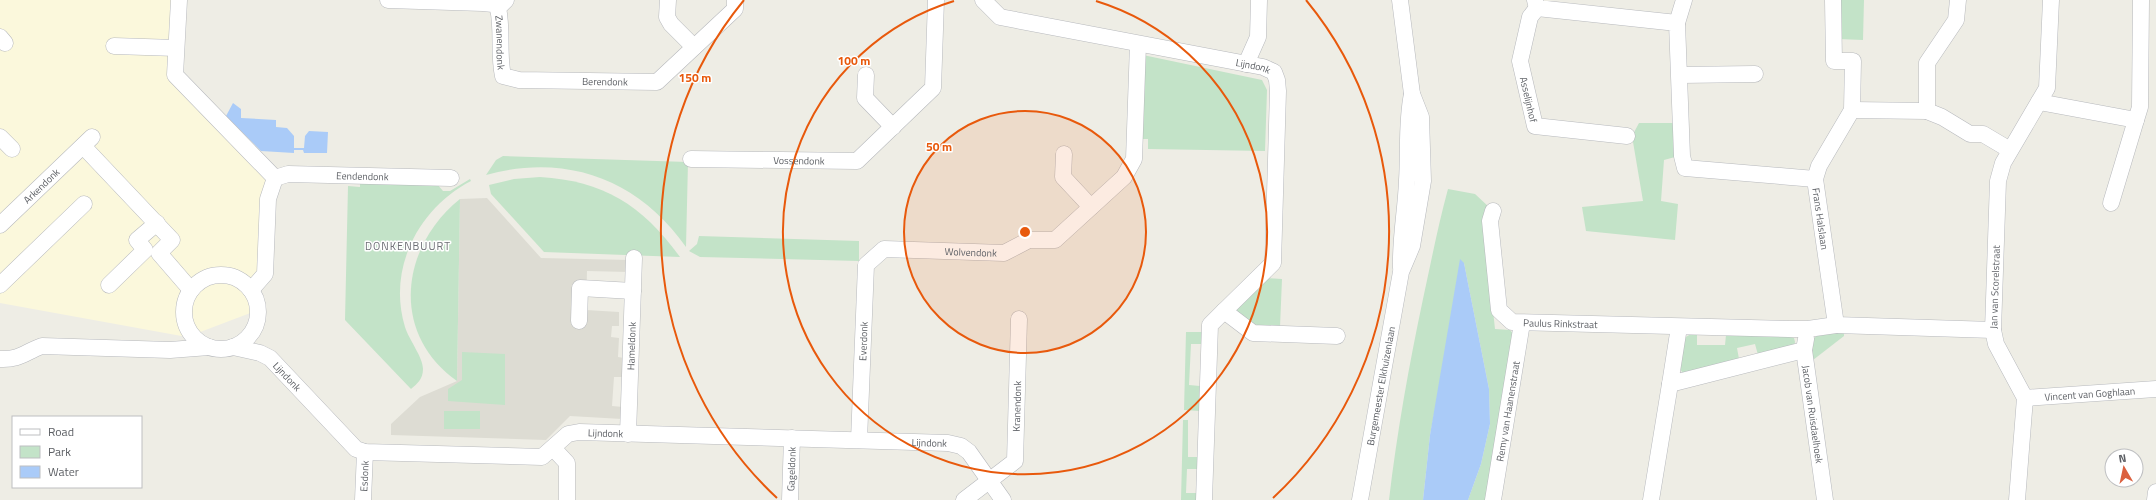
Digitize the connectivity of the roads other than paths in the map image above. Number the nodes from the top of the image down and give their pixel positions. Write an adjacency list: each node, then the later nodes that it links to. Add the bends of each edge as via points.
1 (179, 0): 20 (street)
2 (388, 0): 14 (street, Zwanendonk)
3 (668, 0): 19 (street, via 667,17 670,24)
4 (735, 0): 19 (street, Berendonk, via 735,9)
5 (936, 0): 30 (street, Vossendonk, via 933,88)
6 (983, 0): 17 (street, Lijndonk, via 1000,17)
7 (1259, 0): 21 (street, via 1258,37)
8 (1400, 0): 83 (street, Burgemeester Elkhuizenlaan, via 1412,94 1407,117 1407,180 1400,247 1401,272)
9 (1684, 0): 16 (street)
10 (1833, 0): 27 (street, via 1834,61 1853,61)
11 (1958, 0): 28 (street, via 1956,20 1927,64)
12 (2051, 0): 26 (street, Jan van Scorelstraat, via 2047,88)
13 (2142, 0): 29 (street, via 2140,107)
14 (502, 4): 25 (street, Zwanendonk, via 499,60)
15 (1536, 4): 16 (street); 31 (street, Asselijnhof, via 1530,17 1520,61 1535,126)
16 (1677, 23): 24 (street, Frans Halslaan)
17 (1138, 44): 21 (street, Lijndonk); 42 (street, Wolvendonk, via 1134,158 1124,177)
18 (114, 46): 20 (street)
19 (694, 47): 25 (street, Berendonk, via 657,82 520,80)
20 (176, 48): 37 (street, via 175,75)
21 (1246, 64): 54 (street, Lijndonk, via 1274,72 1277,80 1273,263)
22 (1755, 74): 24 (street)
23 (866, 75): 30 (street, via 866,98)
24 (1680, 75): 39 (street, Frans Halslaan, via 1682,156 1685,168)
25 (503, 76)
26 (2039, 102): 29 (street); 34 (street, Jan van Scorelstraat)
27 (1852, 110): 28 (street); 39 (street, via 1818,166)
28 (1927, 111): 34 (street, via 1970,134 1983,134)
29 (2136, 120): 40 (street)
30 (893, 127): 36 (street, Vossendonk, via 857,161)
31 (1626, 136)
32 (0, 137): 33 (street)
33 (12, 149)
34 (2010, 150): 61 (street, Jan van Scorelstraat, via 1998,181)
35 (1064, 154): 42 (street, via 1063,177)
36 (691, 159)
37 (274, 178): 38 (street, Eendendonk, via 288,174); 52 (street, via 268,199 265,274)
38 (451, 178)
39 (1815, 180): 58 (street, Frans Halslaan)
40 (2111, 203)
41 (84, 204): 49 (street)
42 (1091, 207): 46 (street, Wolvendonk, via 1055,240 1029,240 1004,253)
43 (1493, 211): 57 (street, Paulus Rinkstraat, via 1490,221 1499,310 1512,322)
44 (157, 223): 45 (street, Arkendonk, via 88,141); 47 (street, via 137,240); 47 (street, Arkendonk, via 172,240)
45 (0, 225)
46 (884, 250): 72 (street, Everdonk, via 866,265)
47 (152, 251): 50 (street, Arkendonk); 51 (street)
48 (634, 258): 53 (street, Hameldonk)
49 (0, 285)
50 (109, 285)
51 (191, 290): 52 (street, via 206,277 226,275 236,278); 63 (street, via 184,307 186,325 197,340)
52 (251, 290): 64 (street, via 258,308 254,328 242,343)
53 (633, 291): 56 (street, via 580,288); 70 (street, Hameldonk)
54 (1224, 311): 62 (street, via 1253,333); 82 (street, Lijndonk, via 1210,325)
55 (1019, 319): 75 (street, Kranendonk, via 1015,461)
56 (578, 321)
57 (1522, 323): 59 (street, Paulus Rinkstraat); 84 (street, Remy van Haanenstraat)
58 (1836, 325): 60 (street, Paulus Rinkstraat); 61 (street)
59 (1679, 328): 60 (street, Paulus Rinkstraat); 67 (street)
60 (1808, 329): 65 (street, Jacob van Ruisdaelhoek)
61 (1993, 330): 69 (street, Jan van Scorelstraat, via 1996,344)
62 (1337, 336)
63 (209, 347): 64 (street); 66 (street, via 170,350 42,346 22,357)
64 (233, 347): 74 (street, Lijndonk, via 270,358 356,449)
65 (1804, 350): 67 (street); 86 (street, Jacob van Ruisdaelhoek)
66 (0, 359)
67 (1670, 384): 85 (street)
68 (2156, 389): 69 (street, Vincent van Goghlaan)
69 (2024, 398): 87 (street)
70 (628, 434): 71 (street, Lijndonk); 73 (street, Lijndonk, via 568,434)
71 (792, 438): 72 (street, Lijndonk); 79 (street, Gageldonk)
72 (859, 440): 75 (street, Lijndonk, via 948,443 961,446 969,452)
73 (553, 448): 74 (street, Lijndonk, via 542,457); 78 (street, via 567,463)
74 (365, 452): 77 (street, Esdonk)
75 (989, 480): 80 (street); 81 (street, Lijndonk)
76 (2156, 492): 88 (street)
77 (364, 500)
78 (567, 500)
79 (790, 500)
80 (964, 500)
81 (1003, 500)
82 (1204, 500)
83 (1360, 500)
84 (1493, 500)
85 (1651, 500)
86 (1825, 500)
87 (2017, 500)
88 (2155, 500)

